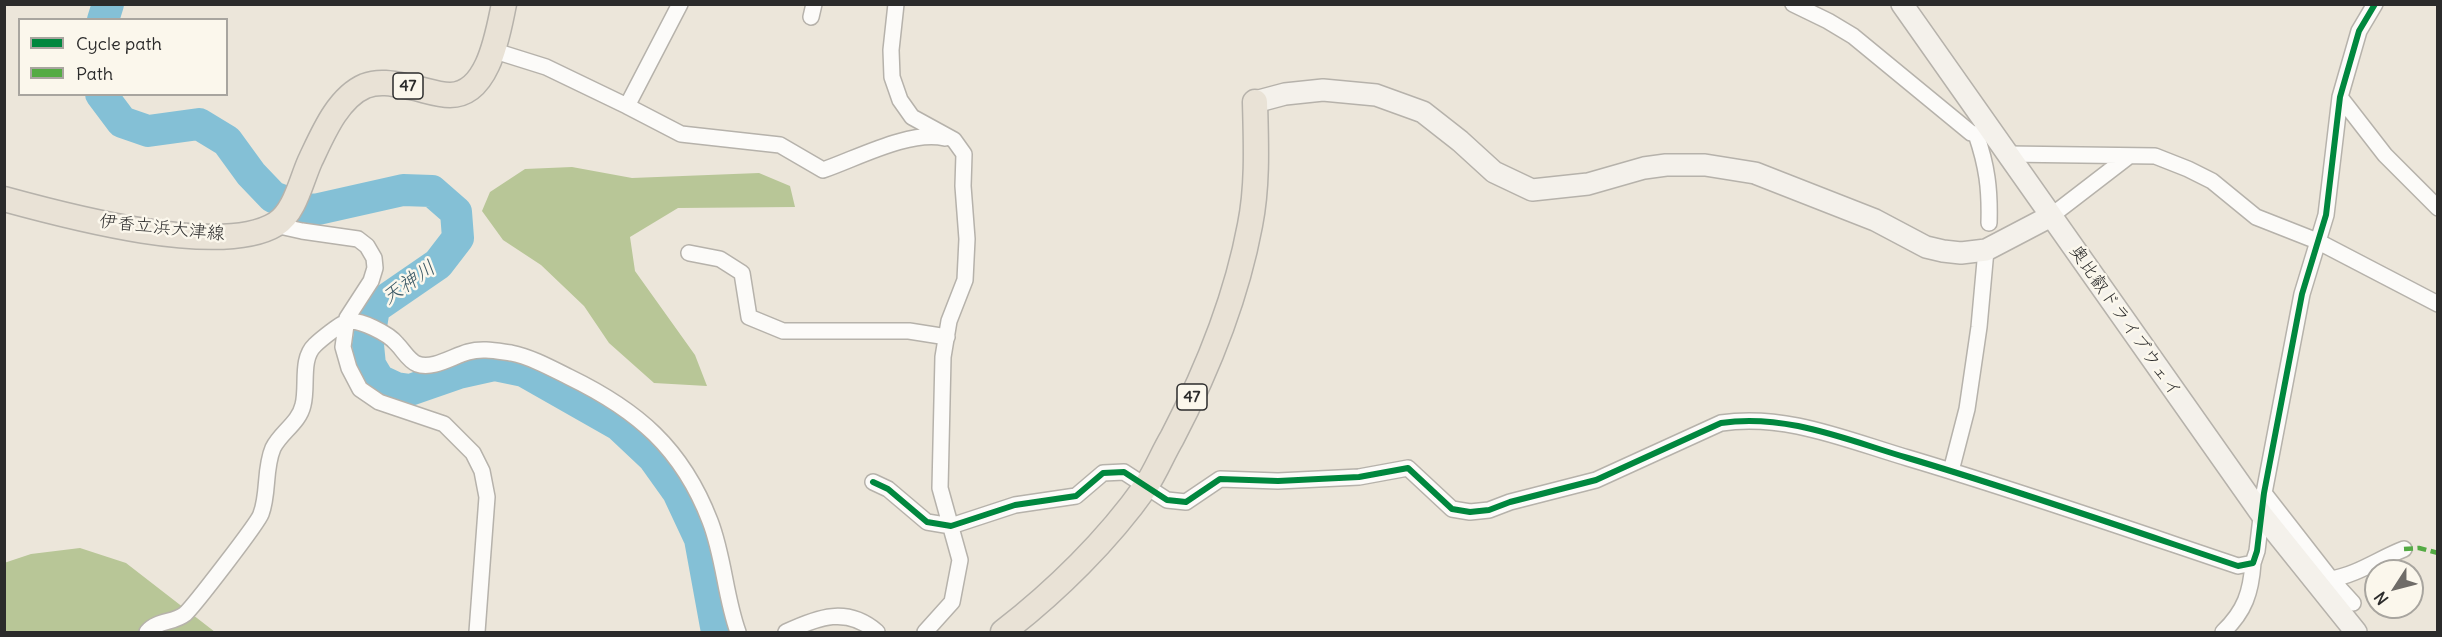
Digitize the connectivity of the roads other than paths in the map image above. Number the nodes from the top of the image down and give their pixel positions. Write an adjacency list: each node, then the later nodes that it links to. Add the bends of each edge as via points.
1 (504, 4): 7 (main road, 47)
2 (680, 4): 10 (street)
3 (896, 4): 12 (street, via 891,68 900,100 912,117)
4 (1793, 4): 11 (street, via 1853,36 1961,125)
5 (1902, 4): 11 (street, 奥比叡ドライブウェイ)
6 (2375, 4): 8 (street, via 2359,31)
7 (495, 51): 10 (street, via 546,67); 18 (main road, 47, via 479,80 461,93 450,95 386,82 365,86 349,96 325,131)
8 (2340, 98): 16 (street, via 2385,155); 20 (street, via 2326,214)
9 (1255, 102): 21 (street, via 1323,90 1376,95 1423,112 1494,172 1532,190 1588,184 1655,166 1706,165 1755,173 1875,220 1926,247 1961,253); 28 (main road, 47, via 1251,223 1235,288 1186,411)
10 (627, 106): 12 (street, via 681,134 780,145 824,170 910,138 933,136)
11 (1982, 131): 13 (street, 奥比叡ドライブウェイ); 19 (street, via 1989,182)
12 (954, 140): 25 (street, via 964,154 967,239 965,279)
13 (2007, 154): 14 (street); 17 (street, 奥比叡ドライブウェイ)
14 (2129, 156): 17 (street); 20 (street, via 2155,156 2188,168 2212,181 2256,217)
15 (4, 199): 18 (main road, 伊香立浜大津線, via 146,231 221,237 247,234)
16 (2438, 208)
17 (2051, 216): 21 (street); 30 (street, 奥比叡ドライブウェイ)
18 (282, 219): 24 (street, via 302,231 357,239 367,246 375,268)
19 (1989, 223)
20 (2318, 241): 23 (street); 29 (street, via 2302,294)
21 (1986, 250): 26 (street, via 1967,409)
22 (689, 253): 25 (street, via 720,259 742,273 749,317 783,331 909,331)
23 (2438, 304)
24 (353, 322): 36 (street, via 314,346 307,359 303,407 274,446 261,516 185,614 153,626); 37 (street, via 344,347 360,389 379,402 444,424 473,453 482,471 487,497); 38 (street, via 388,334 418,365 432,365 488,349 537,362 615,402 653,431 693,485 710,521)
25 (946, 337): 31 (street, via 940,488)
26 (1951, 471): 28 (street, via 1804,427 1742,420 1693,434 1596,480 1489,510 1452,509 1408,468 1359,477 1220,479 1186,502 1167,500); 33 (street, via 2238,566)
27 (873, 482): 31 (street, via 888,489 927,522)
28 (1146, 485): 31 (street, via 1124,472 1103,473 1076,496 1015,505); 42 (main road, 47, via 1086,558)
29 (2265, 493): 30 (street); 34 (street)
30 (2262, 514): 33 (street); 44 (street, 奥比叡ドライブウェイ)
31 (951, 526): 41 (street, via 960,560 952,602)
32 (2404, 549): 34 (street, via 2344,577)
33 (2253, 562): 43 (street, via 2251,590)
34 (2331, 579): 35 (street)
35 (2353, 603)
36 (147, 633)
37 (477, 633)
38 (738, 633)
39 (786, 633): 40 (street, via 819,618 835,616 860,622)
40 (877, 633)
41 (925, 633)
42 (1003, 633)
43 (2223, 633)
44 (2356, 633)

